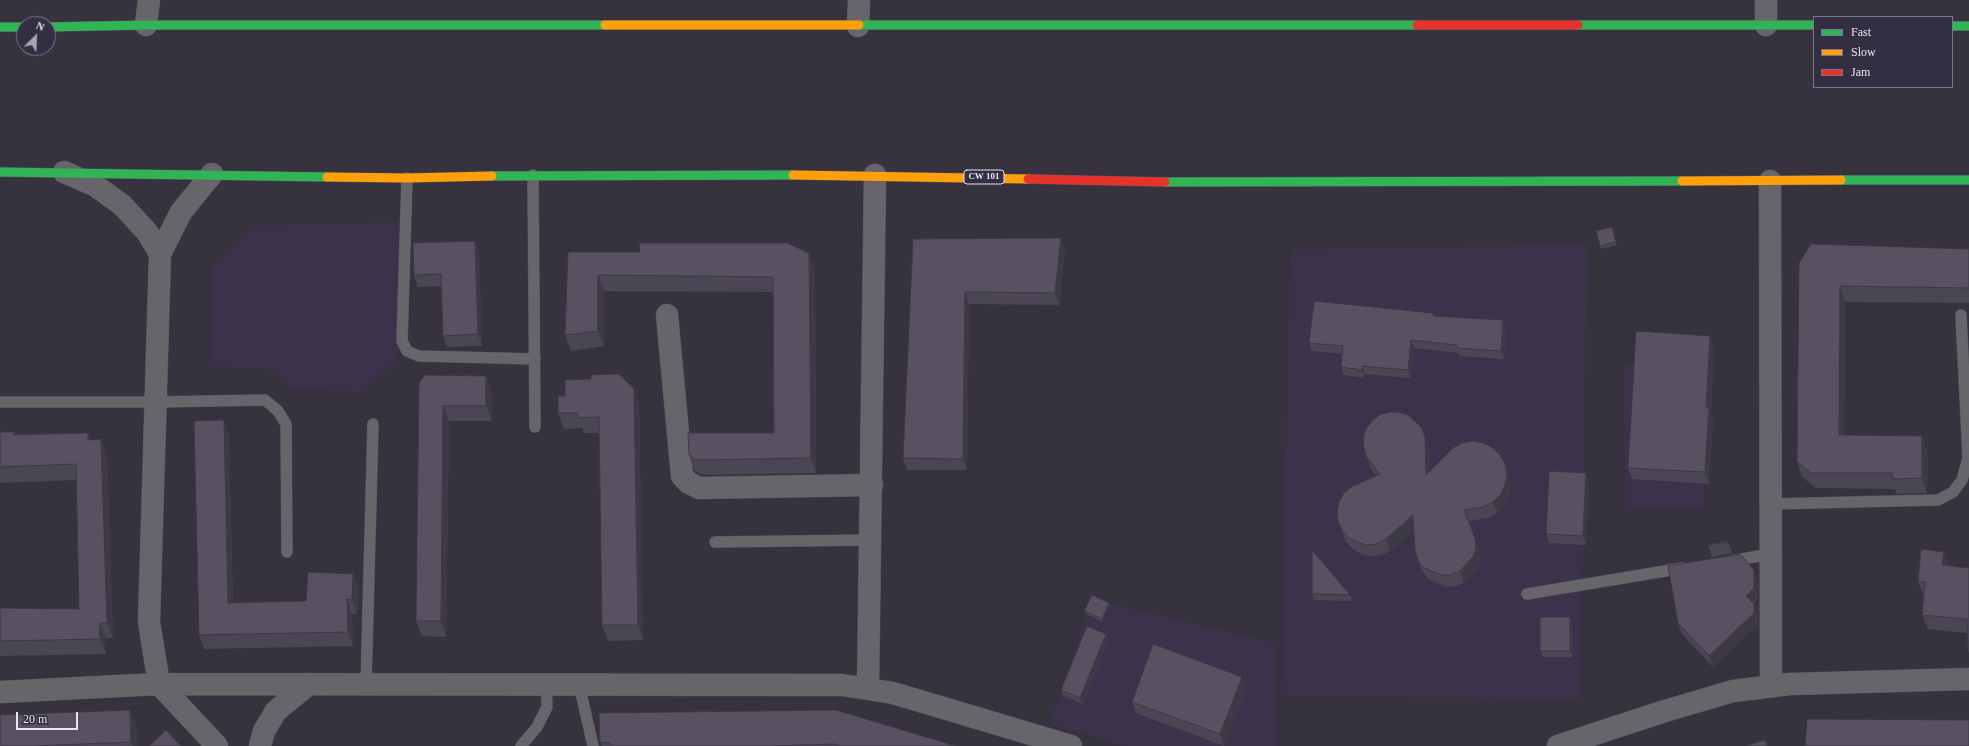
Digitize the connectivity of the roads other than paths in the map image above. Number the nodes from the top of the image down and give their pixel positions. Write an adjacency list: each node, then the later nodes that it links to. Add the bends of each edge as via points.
1 (149, 0): 4 (street)
2 (859, 0): 7 (street)
3 (1766, 0): 5 (street)
4 (146, 25): 7 (main road); 12 (main road)
5 (1766, 25): 6 (main road); 7 (main road)
6 (1813, 25)
7 (858, 26)
8 (1953, 26): 9 (main road)
9 (1969, 26)
10 (0, 27): 11 (main road)
11 (16, 27)
12 (56, 27)
13 (0, 172): 14 (main road, CW 101)
14 (63, 172): 15 (main road, CW 101); 21 (street, via 96,186 122,205 148,232)
15 (212, 174): 18 (main road, CW 101); 21 (street, via 181,212)
16 (533, 174): 17 (main road, CW 101); 18 (main road, CW 101); 24 (lane)
17 (875, 174): 20 (main road, CW 101, via 1163,182); 30 (street)
18 (407, 178): 24 (lane, via 402,341 407,351 419,356)
19 (1969, 180): 20 (main road, CW 101)
20 (1770, 181): 31 (street)
21 (160, 254): 27 (street)
22 (667, 315): 30 (street, via 682,476 688,483 699,488)
23 (1961, 315): 25 (lane)
24 (535, 359): 29 (lane)
25 (1967, 395): 31 (lane, via 1968,458 1962,480 1953,492 1938,500)
26 (0, 402): 27 (lane)
27 (156, 402): 34 (lane, via 264,400 278,411 286,424); 40 (street, via 149,622)
28 (373, 424): 42 (lane)
29 (535, 426)
30 (872, 485): 32 (street)
31 (1770, 504): 35 (street)
32 (871, 540): 33 (lane); 46 (street)
33 (715, 542)
34 (287, 552)
35 (1771, 554): 36 (lane); 45 (street)
36 (1716, 563)
37 (1692, 567): 38 (lane)
38 (1527, 594)
39 (1969, 678): 45 (street)
40 (159, 684): 41 (street); 47 (street); 48 (street)
41 (309, 684): 42 (street); 49 (street, via 276,711 264,731)
42 (366, 684): 43 (street)
43 (546, 684): 44 (street); 50 (lane, via 547,707 537,727)
44 (579, 684): 46 (street, via 842,685); 51 (lane)
45 (1771, 686): 53 (street, via 1725,693)
46 (868, 689): 52 (street, via 893,693)
47 (0, 692)
48 (217, 746)
49 (260, 746)
50 (520, 746)
51 (593, 746)
52 (1071, 746)
53 (1558, 746)

